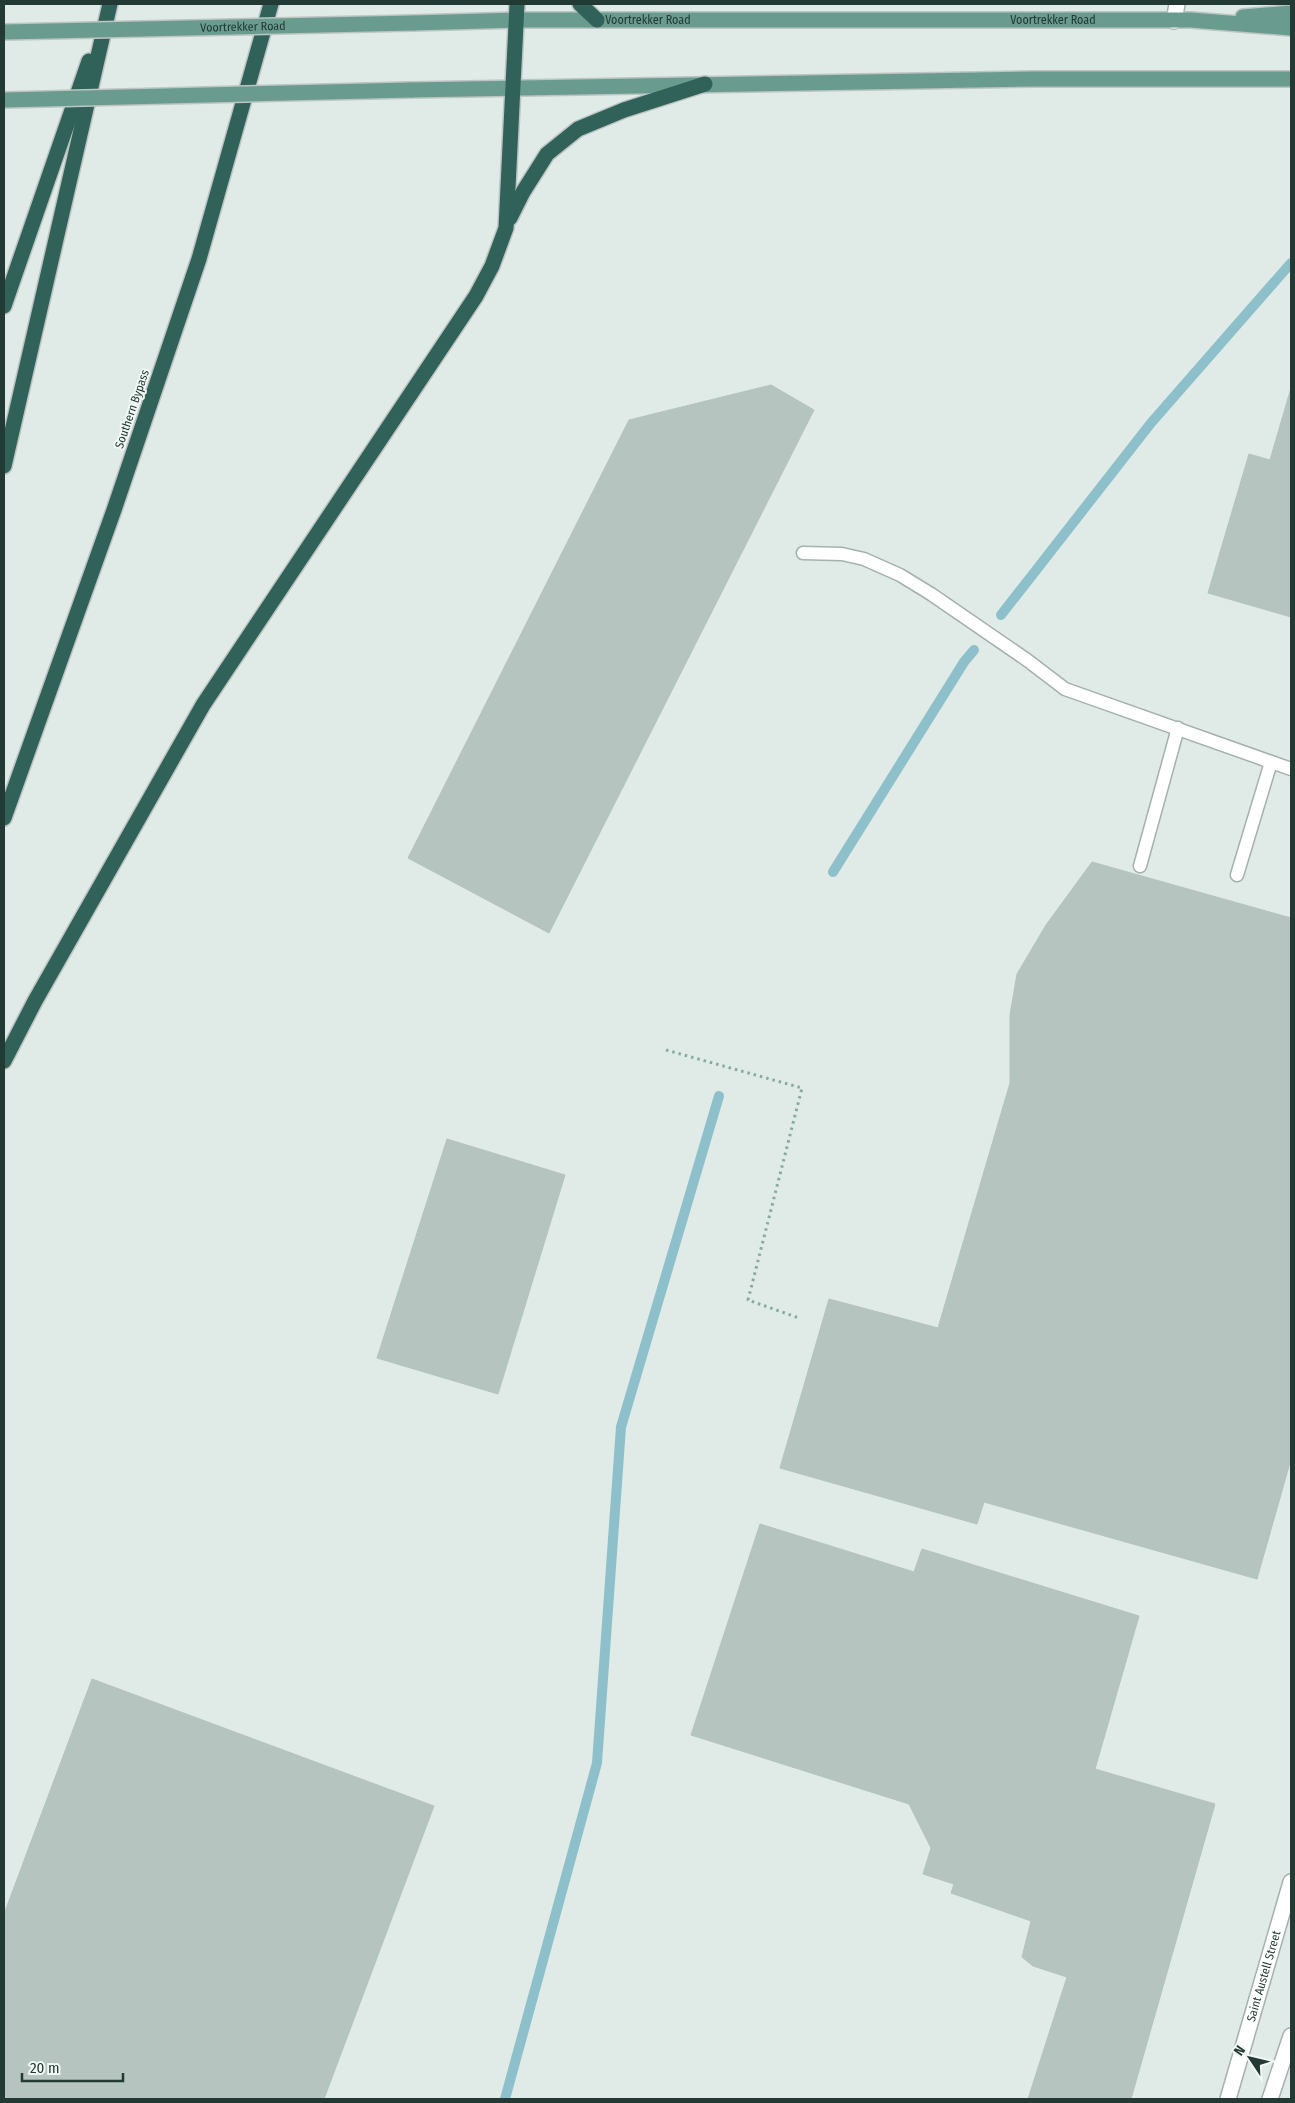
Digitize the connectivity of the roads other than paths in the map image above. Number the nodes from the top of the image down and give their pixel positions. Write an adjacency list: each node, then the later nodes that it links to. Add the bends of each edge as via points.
1 (110, 4): 18 (highway); 19 (highway)
2 (271, 4): 24 (highway, Southern Bypass, via 198,259 114,510)
3 (517, 4): 7 (highway)
4 (580, 4): 8 (highway)
5 (1177, 4): 10 (street)
6 (1291, 13): 9 (main road)
7 (517, 20): 8 (main road, Voortrekker Road); 12 (main road, Voortrekker Road, bridge); 15 (highway)
8 (597, 20): 10 (main road, Voortrekker Road)
9 (1192, 20): 10 (main road, Voortrekker Road); 11 (main road, Voortrekker Road)
10 (1174, 21)
11 (1291, 28)
12 (4, 32)
13 (1291, 79): 14 (main road)
14 (705, 84): 15 (main road); 17 (highway, via 624,110 578,129 547,154 523,192)
15 (514, 87): 16 (main road, bridge); 17 (highway)
16 (4, 100)
17 (506, 228): 27 (highway, via 492,266 476,296 203,705 35,1001)
18 (4, 306)
19 (4, 466)
20 (803, 553): 21 (lane, via 842,554 864,559 900,575 1027,660 1064,689)
21 (1178, 728): 22 (lane); 25 (lane)
22 (1271, 762): 23 (lane); 26 (lane)
23 (1291, 768)
24 (4, 818)
25 (1140, 866)
26 (1238, 875)
27 (4, 1062)
28 (1291, 1882): 30 (street, Saint Austell Street)
29 (1291, 2036): 31 (street)
30 (1228, 2099)
31 (1270, 2099)

